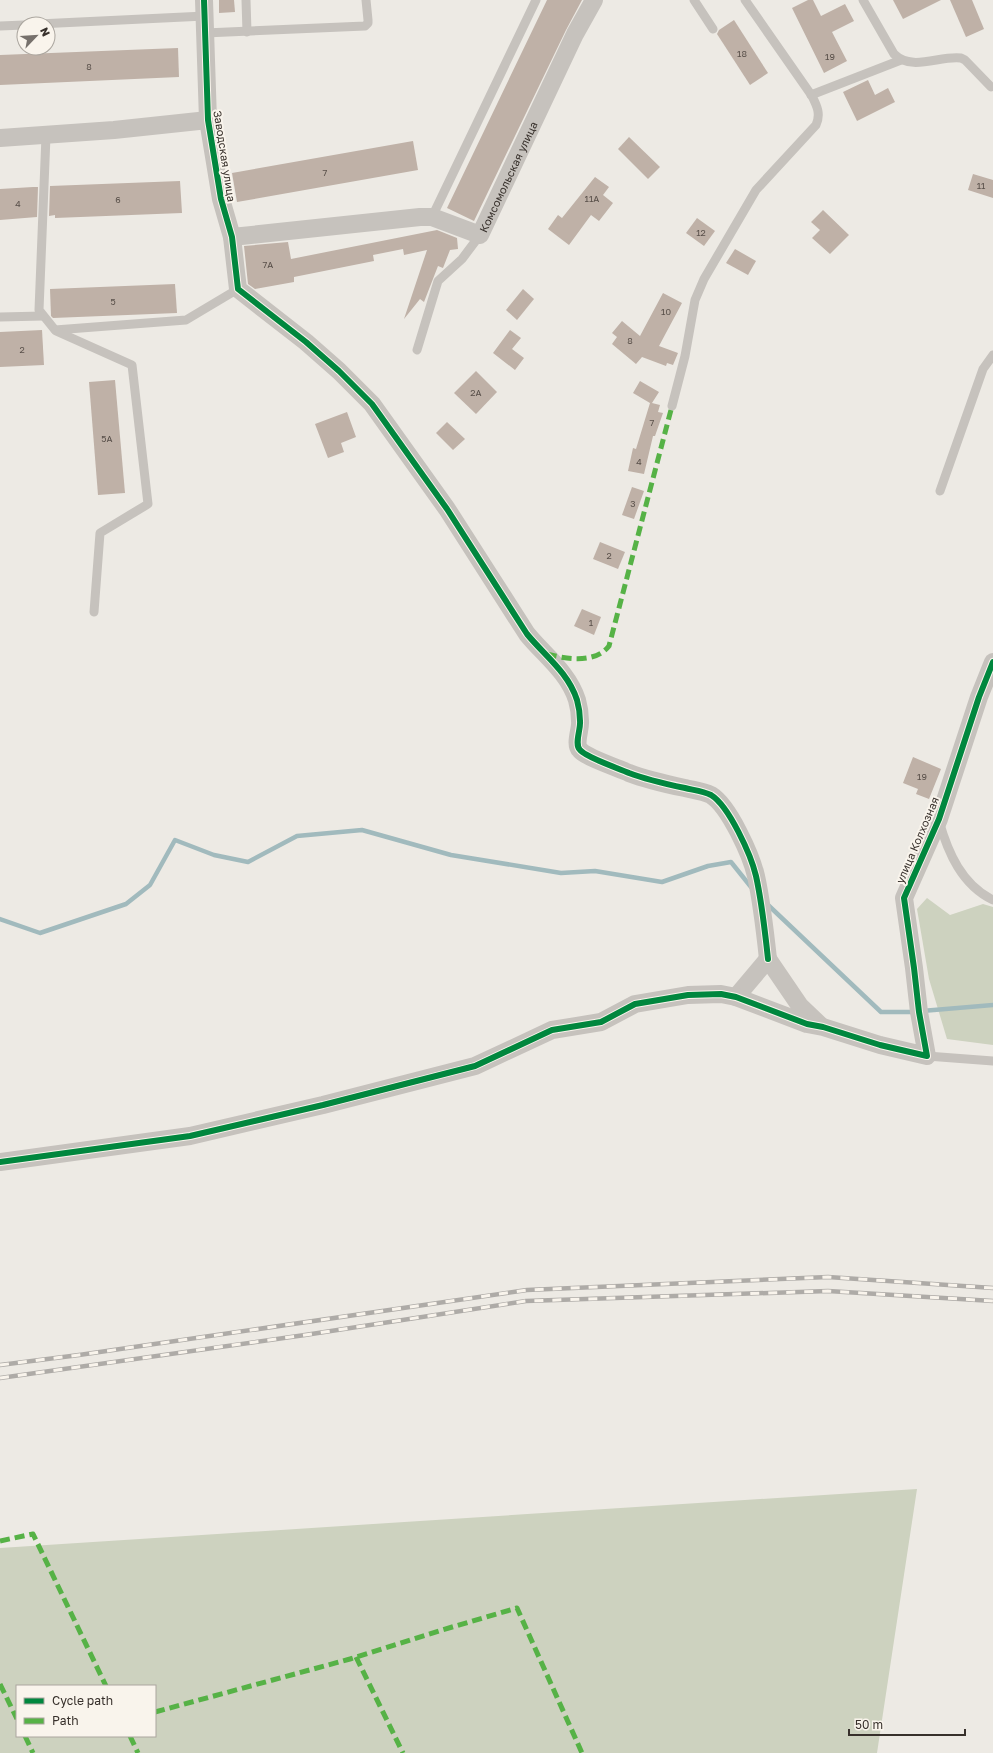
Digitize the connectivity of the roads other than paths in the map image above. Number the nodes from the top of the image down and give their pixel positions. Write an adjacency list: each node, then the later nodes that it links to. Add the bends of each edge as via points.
1 (246, 0): 13 (lane)
2 (366, 0): 13 (lane, via 368,23 364,26)
3 (536, 0): 20 (lane)
4 (594, 0): 21 (street, Комсомольская улица, via 575,34)
5 (694, 0): 12 (lane)
6 (745, 0): 16 (lane)
7 (863, 0): 14 (lane, via 894,54)
8 (205, 17): 9 (lane); 13 (lane); 17 (street, Заводская улица)
9 (56, 23)
10 (16, 25): 11 (lane)
11 (0, 26)
12 (713, 29)
13 (247, 32)
14 (901, 60): 15 (lane, via 924,62 961,58); 16 (lane)
15 (991, 87)
16 (811, 95): 29 (lane, via 819,113 819,120 756,190 697,292)
17 (208, 120): 18 (street, Заводская улица); 22 (street, Заводская улица, via 221,200)
18 (46, 136): 19 (street, Заводская улица); 24 (lane, via 39,310)
19 (0, 138)
20 (432, 217): 21 (street, Комсомольская улица); 22 (street, Комсомольская улица)
21 (480, 235): 27 (lane, via 462,259 438,281)
22 (232, 237): 23 (street, Заводская улица)
23 (238, 289): 26 (lane, via 186,320); 35 (street, via 306,342 372,404 448,509 527,634 563,675 580,711 580,750 643,779 707,794 720,803 729,814 736,825 755,874)
24 (43, 316): 25 (lane); 26 (lane)
25 (0, 317)
26 (55, 330): 31 (lane, via 132,365 148,504 100,533)
27 (417, 350)
28 (993, 354): 30 (lane, via 983,369)
29 (672, 406)
30 (940, 491)
31 (94, 612)
32 (993, 662): 33 (street, улица Колхозная)
33 (939, 820): 34 (lane, via 960,872 975,889); 38 (street, улица Колхозная, via 904,898 919,1012)
34 (993, 900)
35 (768, 960): 36 (street); 37 (street, via 800,1006)
36 (736, 997): 37 (street); 40 (street, via 721,994 688,995 635,1004 601,1022 552,1030 475,1066 190,1136)
37 (823, 1028): 38 (street)
38 (928, 1056): 39 (lane)
39 (993, 1061)
40 (0, 1162)

